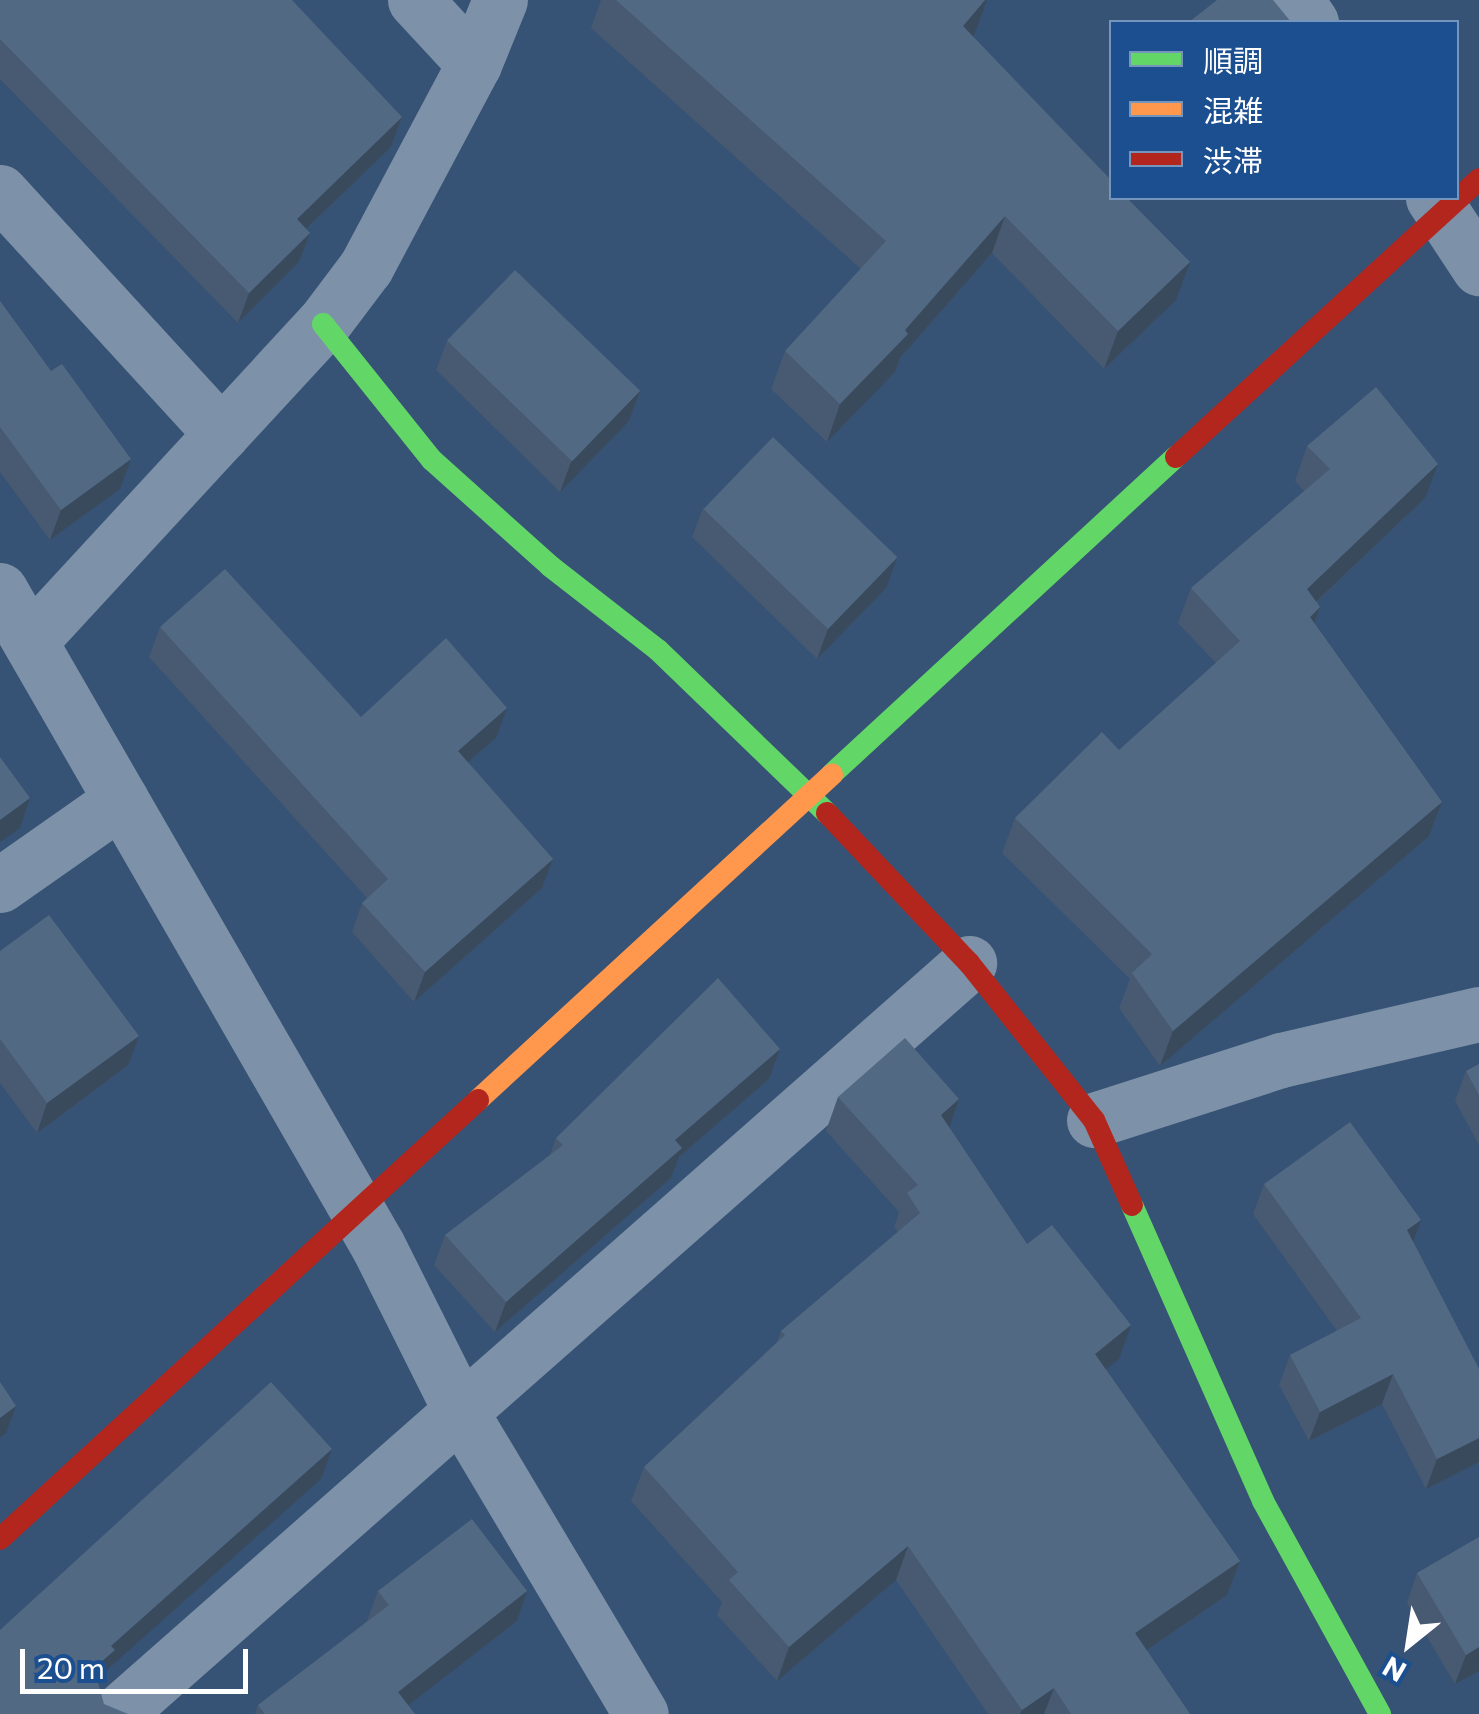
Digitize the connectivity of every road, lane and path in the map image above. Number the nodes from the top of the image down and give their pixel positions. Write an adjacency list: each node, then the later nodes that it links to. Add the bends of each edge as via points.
1 (415, 0): 3 (street)
2 (500, 0): 3 (street)
3 (474, 64): 8 (street, via 366,268)
4 (0, 192): 9 (street)
5 (1448, 200): 12 (street)
6 (1454, 200): 7 (street)
7 (1479, 268)
8 (322, 324): 9 (street); 12 (street, via 432,460 550,566 658,650)
9 (222, 434): 11 (street)
10 (0, 590): 11 (street)
11 (31, 640): 13 (street)
12 (807, 794): 15 (street); 18 (street)
13 (120, 800): 14 (street); 18 (street)
14 (0, 885)
15 (968, 963): 17 (street); 19 (street)
16 (1479, 1014): 17 (street, via 1263,1065)
17 (1094, 1120): 23 (street, via 1263,1500)
18 (356, 1208): 19 (street); 20 (street)
19 (462, 1414): 21 (street); 22 (street)
20 (0, 1539)
21 (117, 1714)
22 (641, 1714)
23 (1380, 1714)

